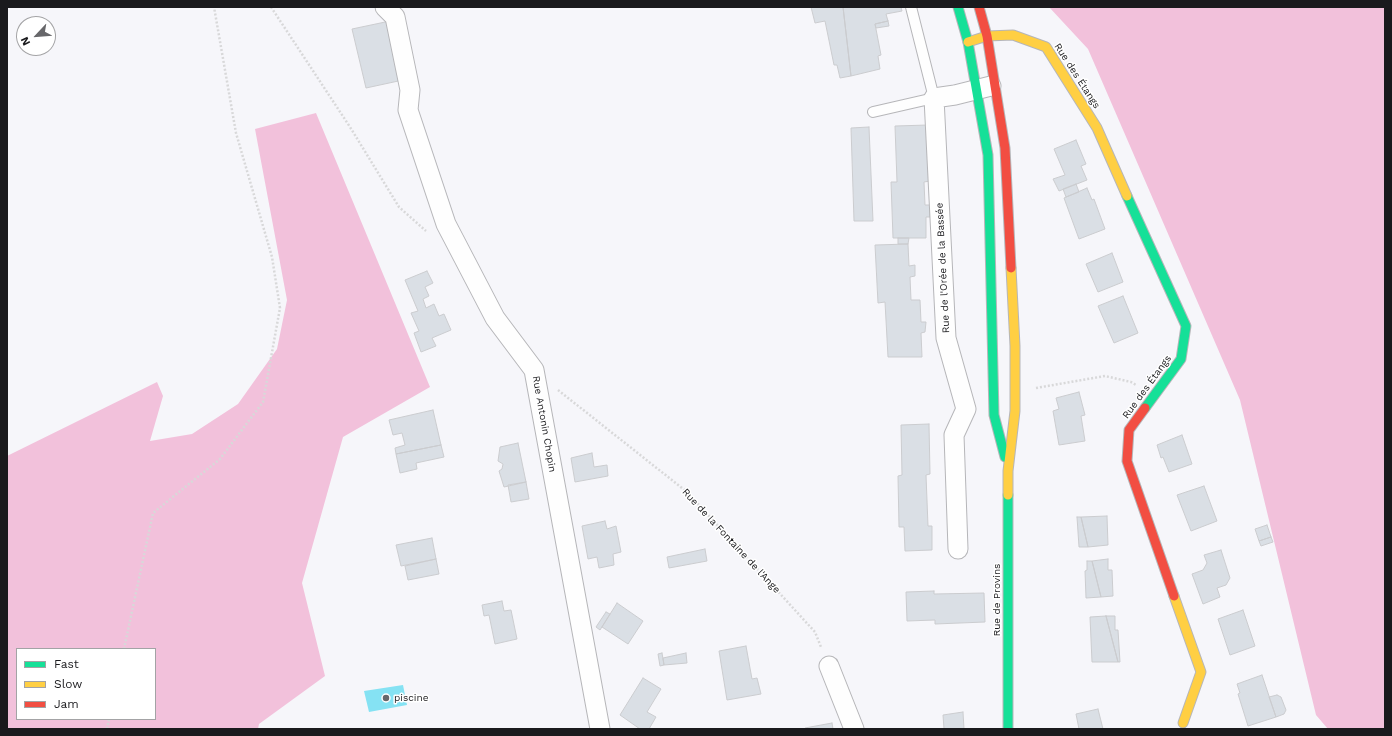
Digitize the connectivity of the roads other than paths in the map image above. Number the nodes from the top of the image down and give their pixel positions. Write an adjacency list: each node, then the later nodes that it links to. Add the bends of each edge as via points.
1 (385, 7): 15 (street, Rue Antonin Chopin, via 395,17 410,90 408,110 446,224 495,318 534,370)
2 (912, 7): 9 (lane)
3 (958, 7): 6 (main road)
4 (979, 7): 5 (main road)
5 (987, 36): 6 (main road, Rue des Étangs); 7 (main road); 14 (main road, Rue des Étangs, via 1013,35 1046,47 1097,128 1186,326 1181,359 1129,430 1127,461 1201,672)
6 (968, 42): 8 (main road)
7 (995, 85): 8 (street); 11 (main road, via 1005,148 1015,346 1015,411)
8 (977, 90): 9 (street); 11 (main road, via 988,155 994,414)
9 (934, 98): 10 (lane); 12 (street, Rue de l'Orée de la Bassée, via 946,338 966,409 954,435)
10 (873, 112)
11 (1008, 471): 17 (main road, Rue de Provins)
12 (958, 549)
13 (829, 666): 16 (street)
14 (1183, 723)
15 (600, 729)
16 (854, 729)
17 (1008, 729)

